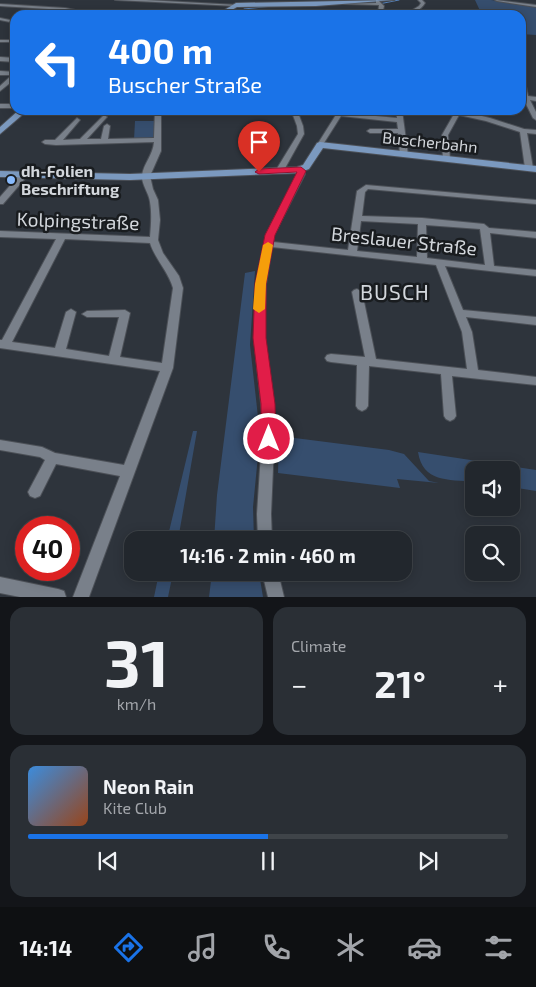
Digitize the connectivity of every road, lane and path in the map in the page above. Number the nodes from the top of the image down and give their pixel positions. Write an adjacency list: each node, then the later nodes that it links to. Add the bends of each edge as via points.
1 (30, 0): 14 (street)
2 (117, 0): 3 (street)
3 (134, 0): 9 (street)
4 (391, 0): 10 (main road)
5 (420, 0): 17 (street, via 423,3)
6 (497, 0): 8 (street)
7 (302, 2): 9 (main road); 10 (main road)
8 (517, 2): 13 (street)
9 (235, 3)
10 (378, 3): 11 (street); 16 (street)
11 (346, 4)
12 (0, 5): 14 (street)
13 (536, 5)
14 (16, 6): 15 (street)
15 (71, 10)
16 (381, 10)
17 (415, 10)
18 (0, 60): 19 (street)
19 (8, 60)
20 (4, 83): 21 (street)
21 (0, 89)
22 (526, 101): 32 (street)
23 (18, 115): 36 (main road)
24 (158, 115): 41 (street)
25 (296, 115): 51 (street, via 301,134)
26 (341, 115): 46 (street)
27 (365, 115): 34 (street)
28 (400, 115): 34 (street)
29 (456, 115): 48 (street, via 445,135)
30 (473, 115): 39 (street)
31 (104, 117): 44 (street)
32 (536, 118)
33 (77, 120): 43 (street)
34 (401, 120): 38 (street)
35 (107, 126): 45 (street)
36 (0, 131)
37 (370, 131): 38 (street)
38 (402, 131): 47 (street)
39 (523, 131): 40 (street); 49 (street)
40 (536, 132)
41 (157, 140): 45 (street); 54 (street, via 157,151)
42 (45, 142): 43 (street)
43 (56, 142): 44 (street)
44 (81, 142): 45 (street)
45 (104, 142)
46 (320, 145): 47 (main road, Buscherbahn); 50 (main road, via 306,167)
47 (404, 155): 48 (main road, Buscherbahn)
48 (446, 159): 49 (main road, Buscherbahn)
49 (532, 168)
50 (301, 169): 51 (main road); 64 (street)
51 (280, 170): 54 (main road)
52 (0, 174): 53 (main road)
53 (25, 174): 54 (main road); 55 (street)
54 (146, 176): 63 (street, via 154,200)
55 (0, 202)
56 (536, 202): 57 (street, via 371,187 361,191)
57 (357, 218): 58 (street); 65 (street)
58 (422, 221): 59 (street, via 484,227); 66 (street)
59 (485, 230): 61 (street); 68 (street)
60 (0, 234): 62 (street, Kolpingstraße)
61 (536, 235)
62 (62, 236): 63 (street, Kolpingstraße); 75 (street)
63 (154, 240): 80 (street, via 178,288)
64 (268, 244): 65 (street, Breslauer Straße); 90 (street, via 259,319 269,422)
65 (352, 253): 66 (street, Breslauer Straße)
66 (422, 261): 67 (street, Breslauer Straße)
67 (439, 262): 68 (street, Breslauer Straße); 72 (street)
68 (490, 268): 69 (street, Breslauer Straße)
69 (536, 273)
70 (356, 292): 79 (street)
71 (71, 312): 76 (street)
72 (460, 313): 74 (street); 82 (street)
73 (87, 314): 78 (street, via 124,313)
74 (536, 321)
75 (2, 345): 76 (street)
76 (59, 353): 78 (street)
77 (330, 358): 79 (street)
78 (113, 361): 80 (street)
79 (367, 361): 81 (street); 84 (street)
80 (167, 368): 88 (street)
81 (446, 371): 82 (street); 85 (street)
82 (473, 374): 83 (street)
83 (536, 381)
84 (362, 406)
85 (450, 416)
86 (0, 445): 87 (street, via 42,452)
87 (53, 458): 88 (street); 89 (street)
88 (129, 472): 94 (street)
89 (35, 492)
90 (265, 531)
91 (272, 581): 95 (street)
92 (0, 585): 93 (street)
93 (58, 597)
94 (81, 597)
95 (276, 597)

